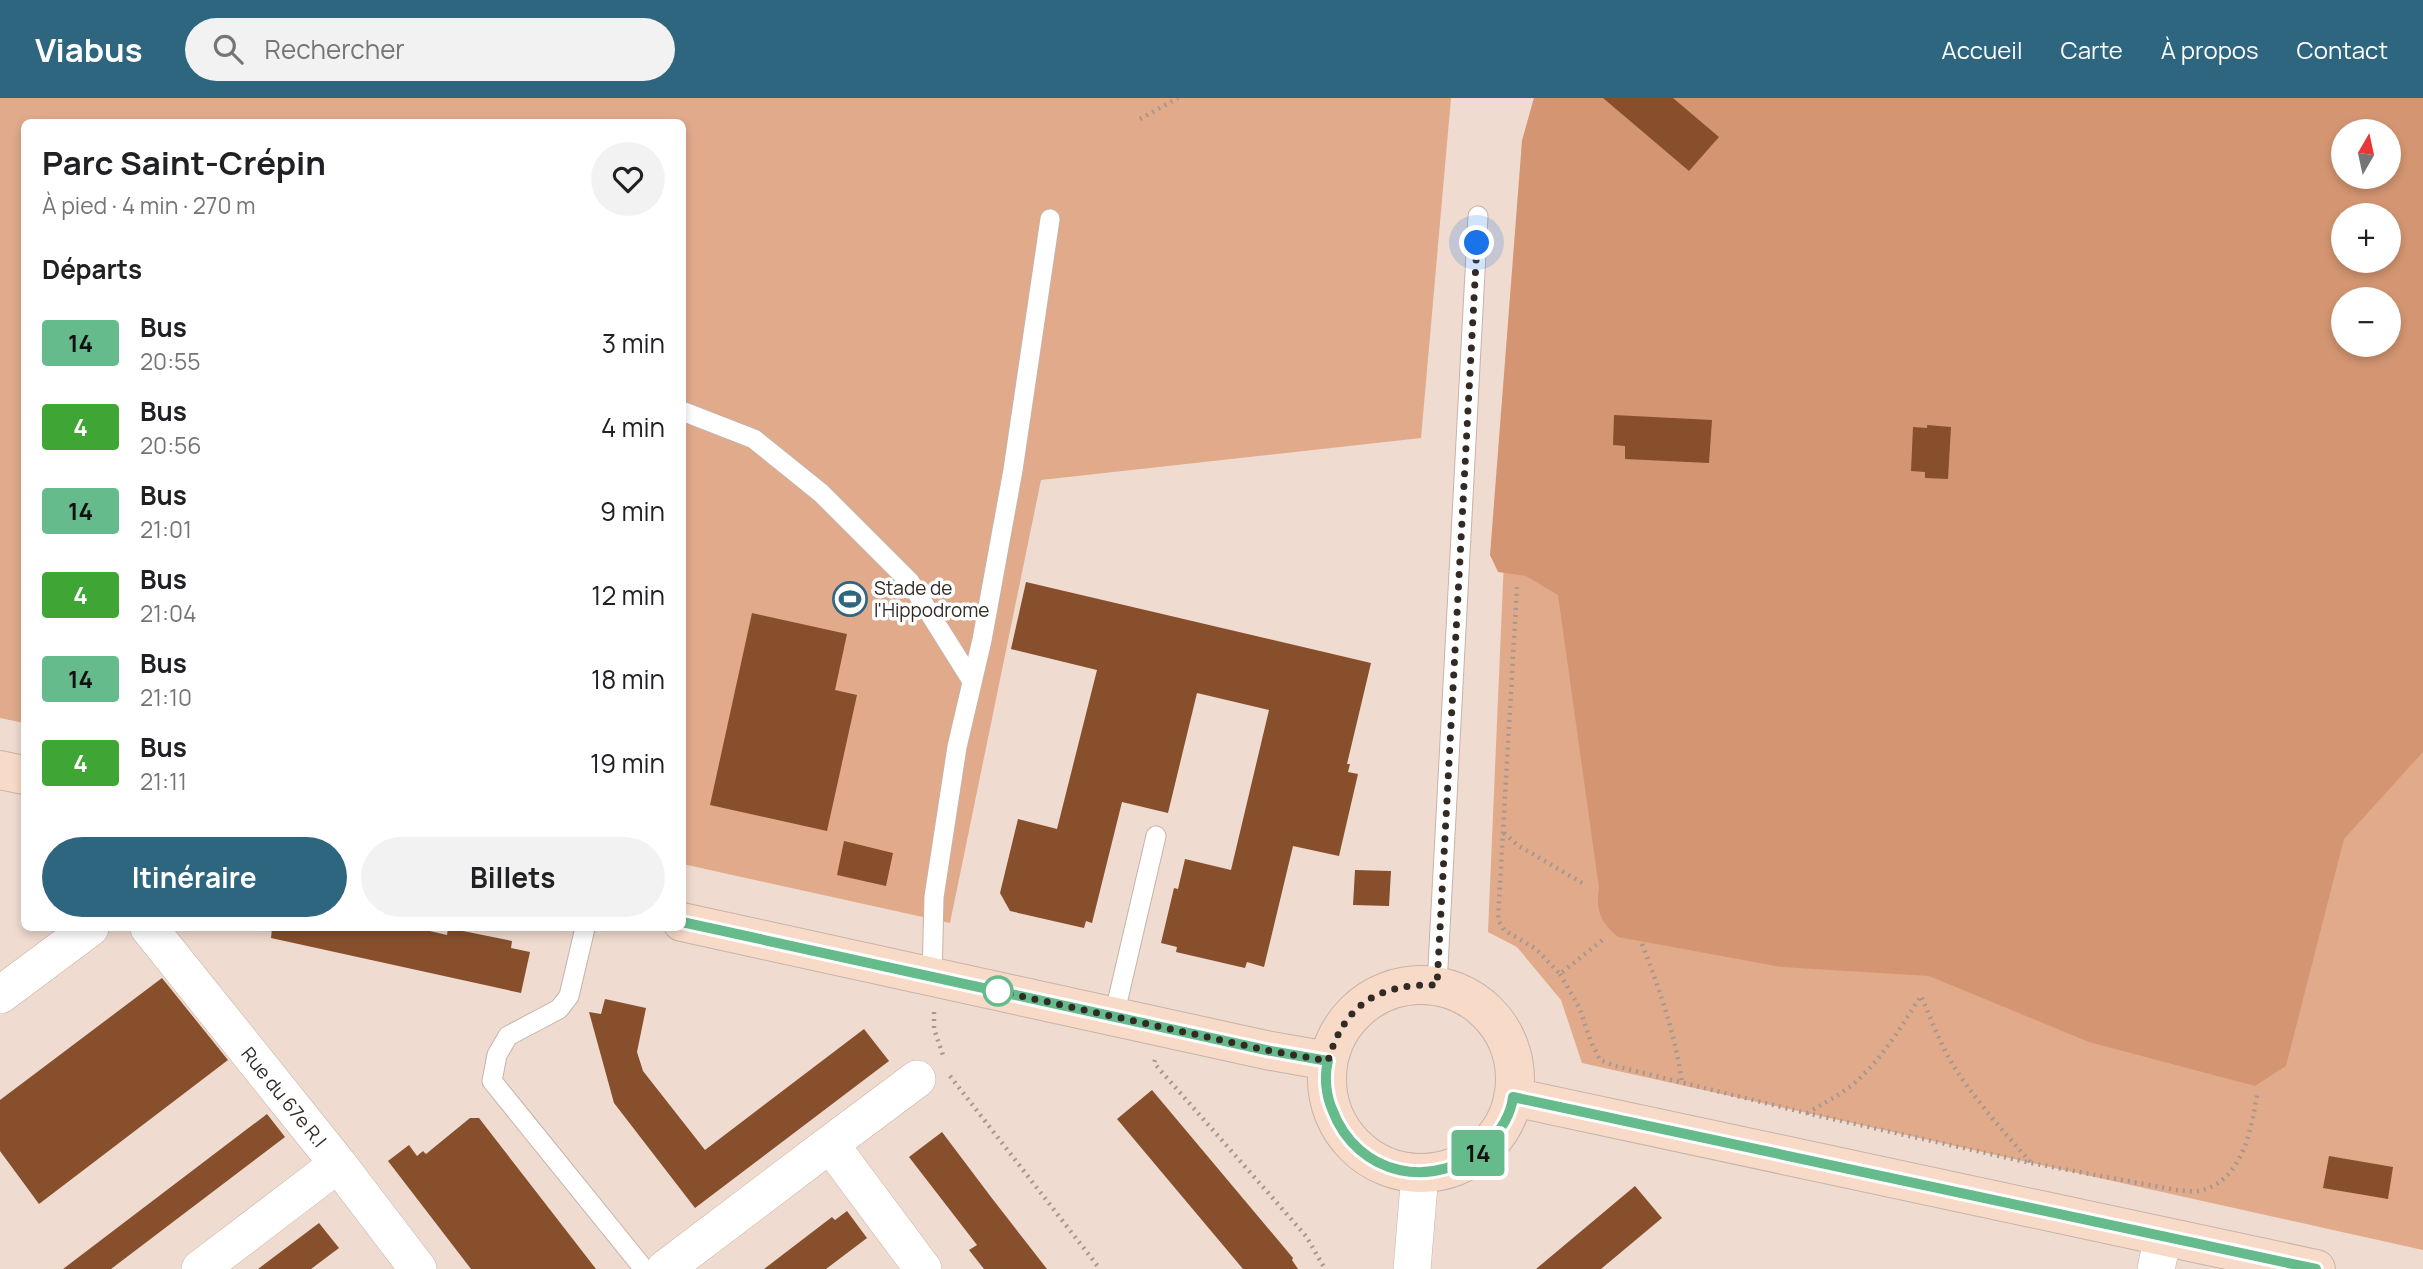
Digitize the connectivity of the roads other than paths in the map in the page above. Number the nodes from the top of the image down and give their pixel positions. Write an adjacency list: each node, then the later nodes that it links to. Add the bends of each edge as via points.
1 (1478, 216): 13 (lane)
2 (1050, 219): 4 (lane, via 1013,470)
3 (686, 413): 4 (lane, via 754,439 821,493 910,582)
4 (972, 681): 12 (lane, via 934,897)
5 (0, 770): 6 (street)
6 (21, 774)
7 (1156, 836): 15 (lane)
8 (686, 923): 12 (street)
9 (86, 931): 14 (street)
10 (151, 931): 20 (street, Rue du 67e R.I)
11 (584, 931): 25 (lane, via 569,996 559,1009 508,1036 492,1080)
12 (932, 976): 15 (street)
13 (1437, 985): 16 (street, via 1406,985 1377,994 1353,1012 1335,1037); 18 (street, via 1467,996 1492,1016 1509,1043 1516,1075)
14 (0, 995)
15 (1114, 1016): 16 (street)
16 (1328, 1061): 21 (street, via 1327,1097 1338,1125 1357,1149 1382,1166)
17 (917, 1079): 19 (street)
18 (1513, 1097): 21 (street, via 1497,1135 1474,1157 1445,1170); 22 (street)
19 (830, 1144): 26 (street); 27 (street)
20 (338, 1164): 23 (street); 24 (street, Rue du 67e R.I)
21 (1420, 1173): 28 (street)
22 (2160, 1252): 29 (street)
23 (200, 1269)
24 (418, 1269)
25 (644, 1269)
26 (665, 1269)
27 (923, 1269)
28 (1412, 1269)
29 (2316, 1269)

